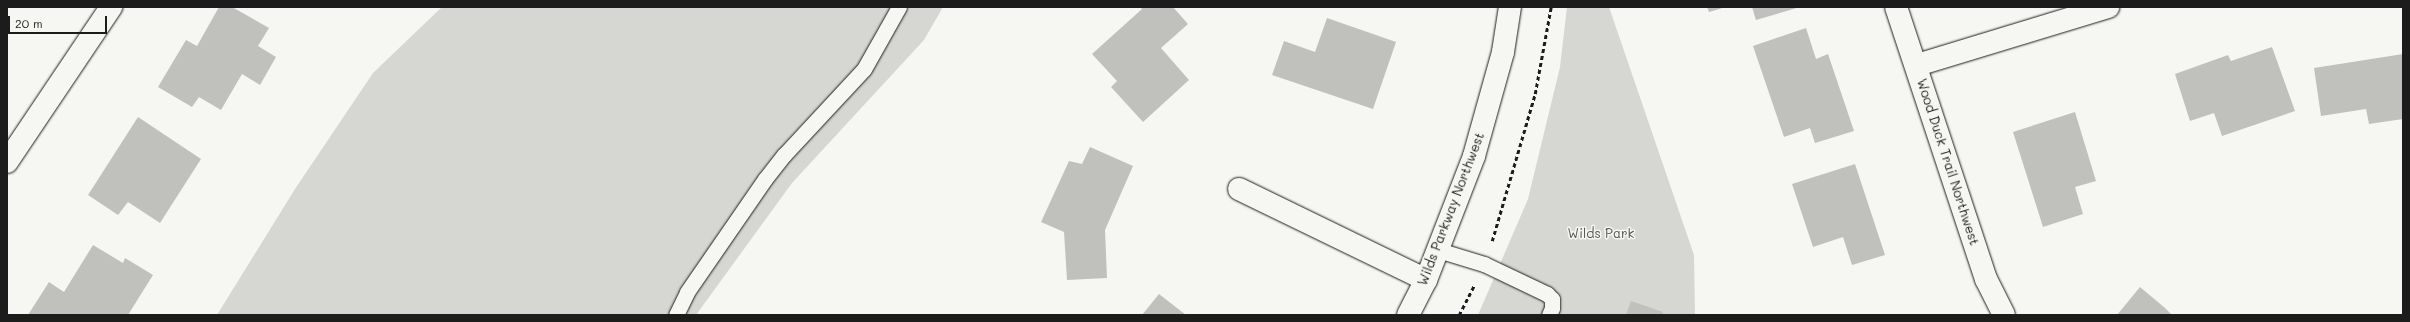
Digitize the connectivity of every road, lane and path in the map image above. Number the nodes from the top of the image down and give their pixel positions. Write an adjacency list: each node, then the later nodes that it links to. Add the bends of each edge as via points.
1 (111, 7): 8 (street)
2 (899, 7): 13 (lane, via 864,69 765,179 687,292)
3 (1510, 7): 10 (street, Wilds Parkway Northwest, via 1503,52 1474,156)
4 (1551, 7): 11 (path, via 1535,94 1503,212)
5 (1896, 7): 7 (street, Wood Duck Trail Northwest)
6 (2108, 7): 7 (street)
7 (1917, 65): 17 (street, Wood Duck Trail Northwest, via 1986,279)
8 (7, 162)
9 (1239, 188): 12 (street)
10 (1438, 250): 11 (lane); 12 (street, Wilds Parkway Northwest)
11 (1484, 264): 15 (path); 16 (lane, via 1547,294 1552,299)
12 (1426, 280): 14 (street, Wilds Parkway Northwest)
13 (676, 315)
14 (1408, 315)
15 (1459, 315)
16 (1549, 315)
17 (2004, 315)

